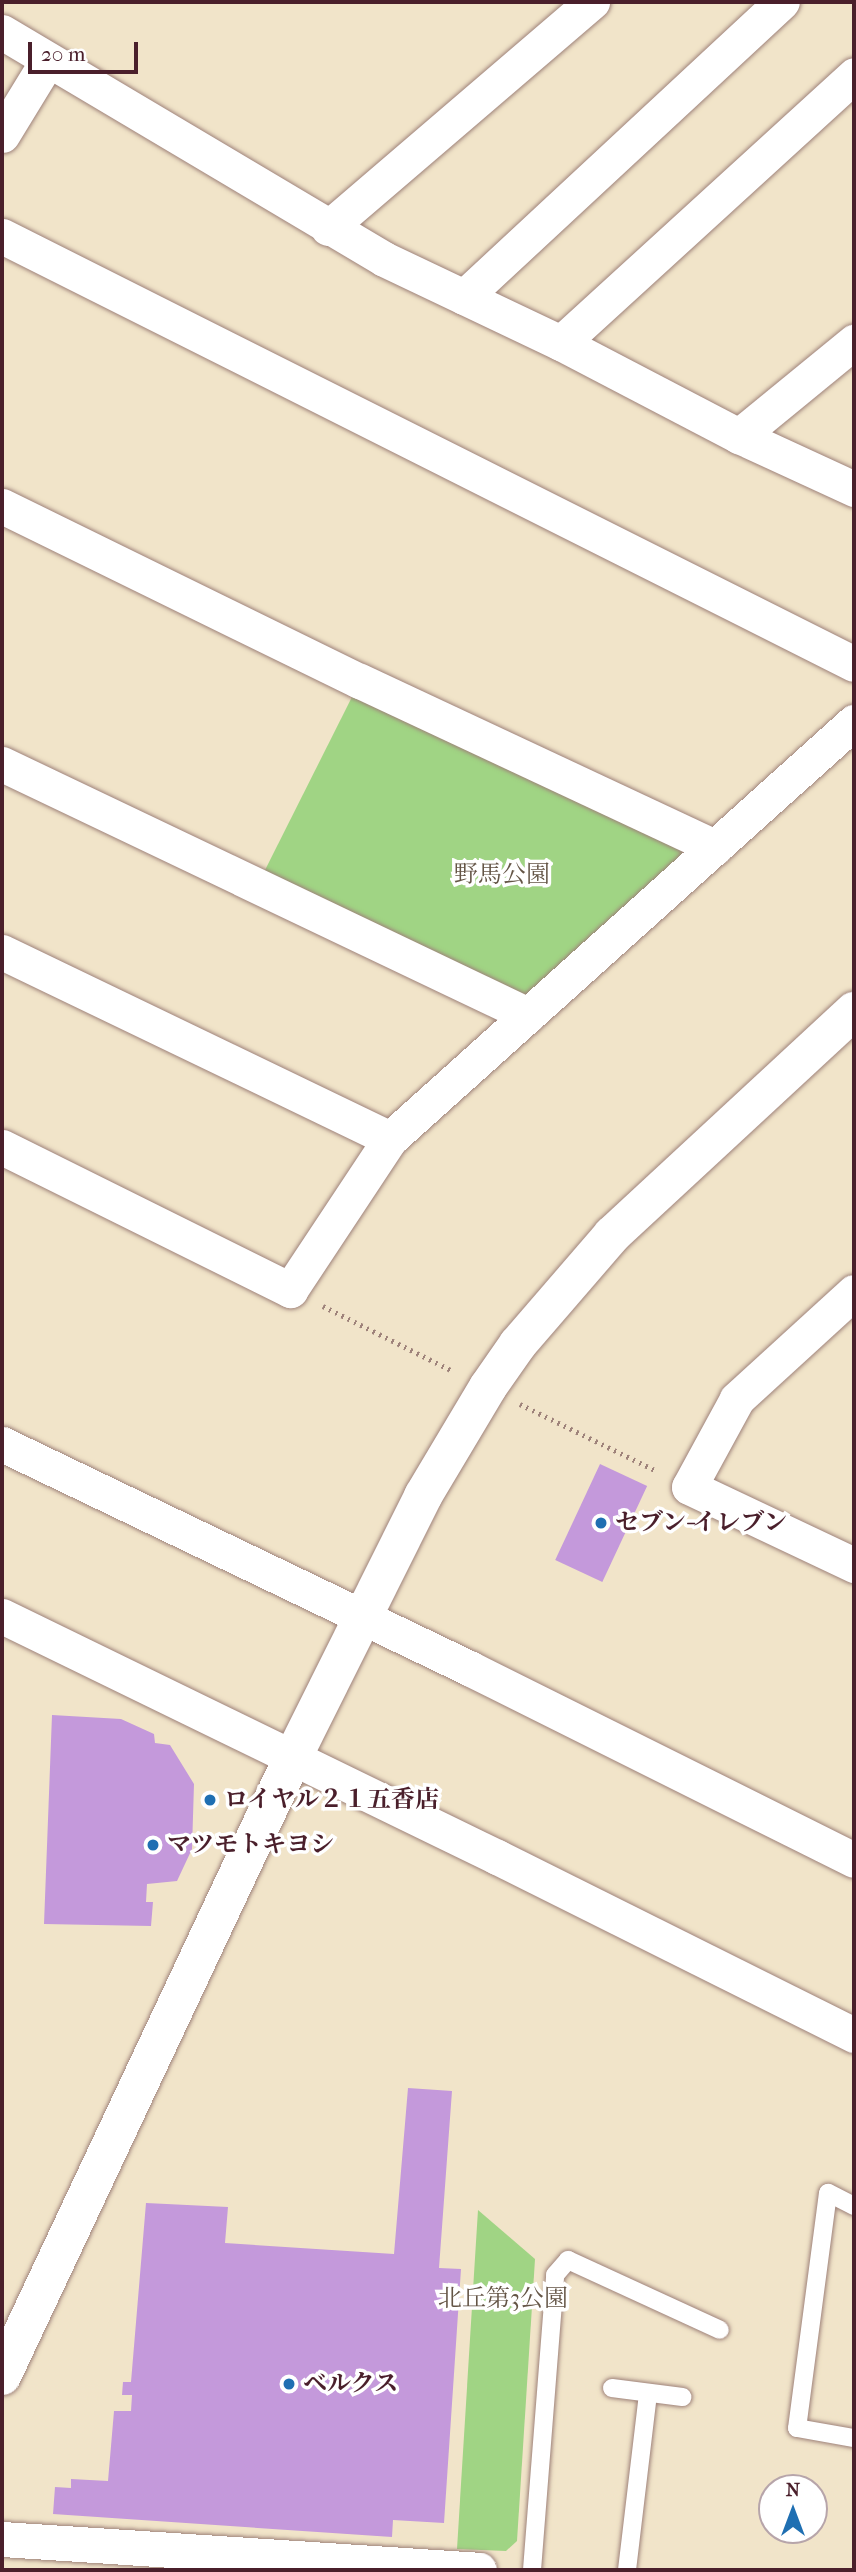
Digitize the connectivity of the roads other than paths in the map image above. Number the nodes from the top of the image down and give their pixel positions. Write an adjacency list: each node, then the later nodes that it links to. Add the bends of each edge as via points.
1 (592, 2): 7 (street)
2 (782, 2): 9 (street)
3 (2, 32): 4 (street)
4 (48, 60): 6 (street); 7 (street)
5 (854, 75): 11 (street)
6 (2, 135)
7 (328, 228): 9 (street)
8 (2, 236): 15 (street)
9 (464, 297): 11 (street)
10 (854, 342): 12 (street)
11 (561, 343): 12 (street)
12 (739, 436): 13 (street)
13 (854, 489)
14 (2, 506): 18 (street)
15 (854, 664)
16 (854, 722): 18 (street)
17 (2, 764): 21 (street)
18 (715, 847): 21 (street)
19 (2, 952): 22 (street)
20 (854, 1011): 29 (street, via 612,1234 518,1344 423,1496)
21 (528, 1015): 22 (street)
22 (390, 1139): 23 (street, via 290,1290)
23 (2, 1147)
24 (854, 1292): 25 (street)
25 (841, 1322): 27 (street, via 737,1399 689,1487)
26 (2, 1444): 29 (street)
27 (854, 1564)
28 (2, 1616): 30 (street)
29 (363, 1618): 30 (street); 31 (street)
30 (293, 1758): 32 (street); 35 (street)
31 (854, 1860)
32 (854, 2035)
33 (854, 2206): 39 (lane, via 828,2193 797,2428)
34 (720, 2330): 42 (lane, via 568,2260 555,2275)
35 (2, 2376)
36 (612, 2388): 37 (lane)
37 (648, 2393): 38 (lane); 43 (lane)
38 (682, 2397)
39 (854, 2438)
40 (2, 2539): 41 (street)
41 (479, 2570)
42 (532, 2570)
43 (627, 2570)

